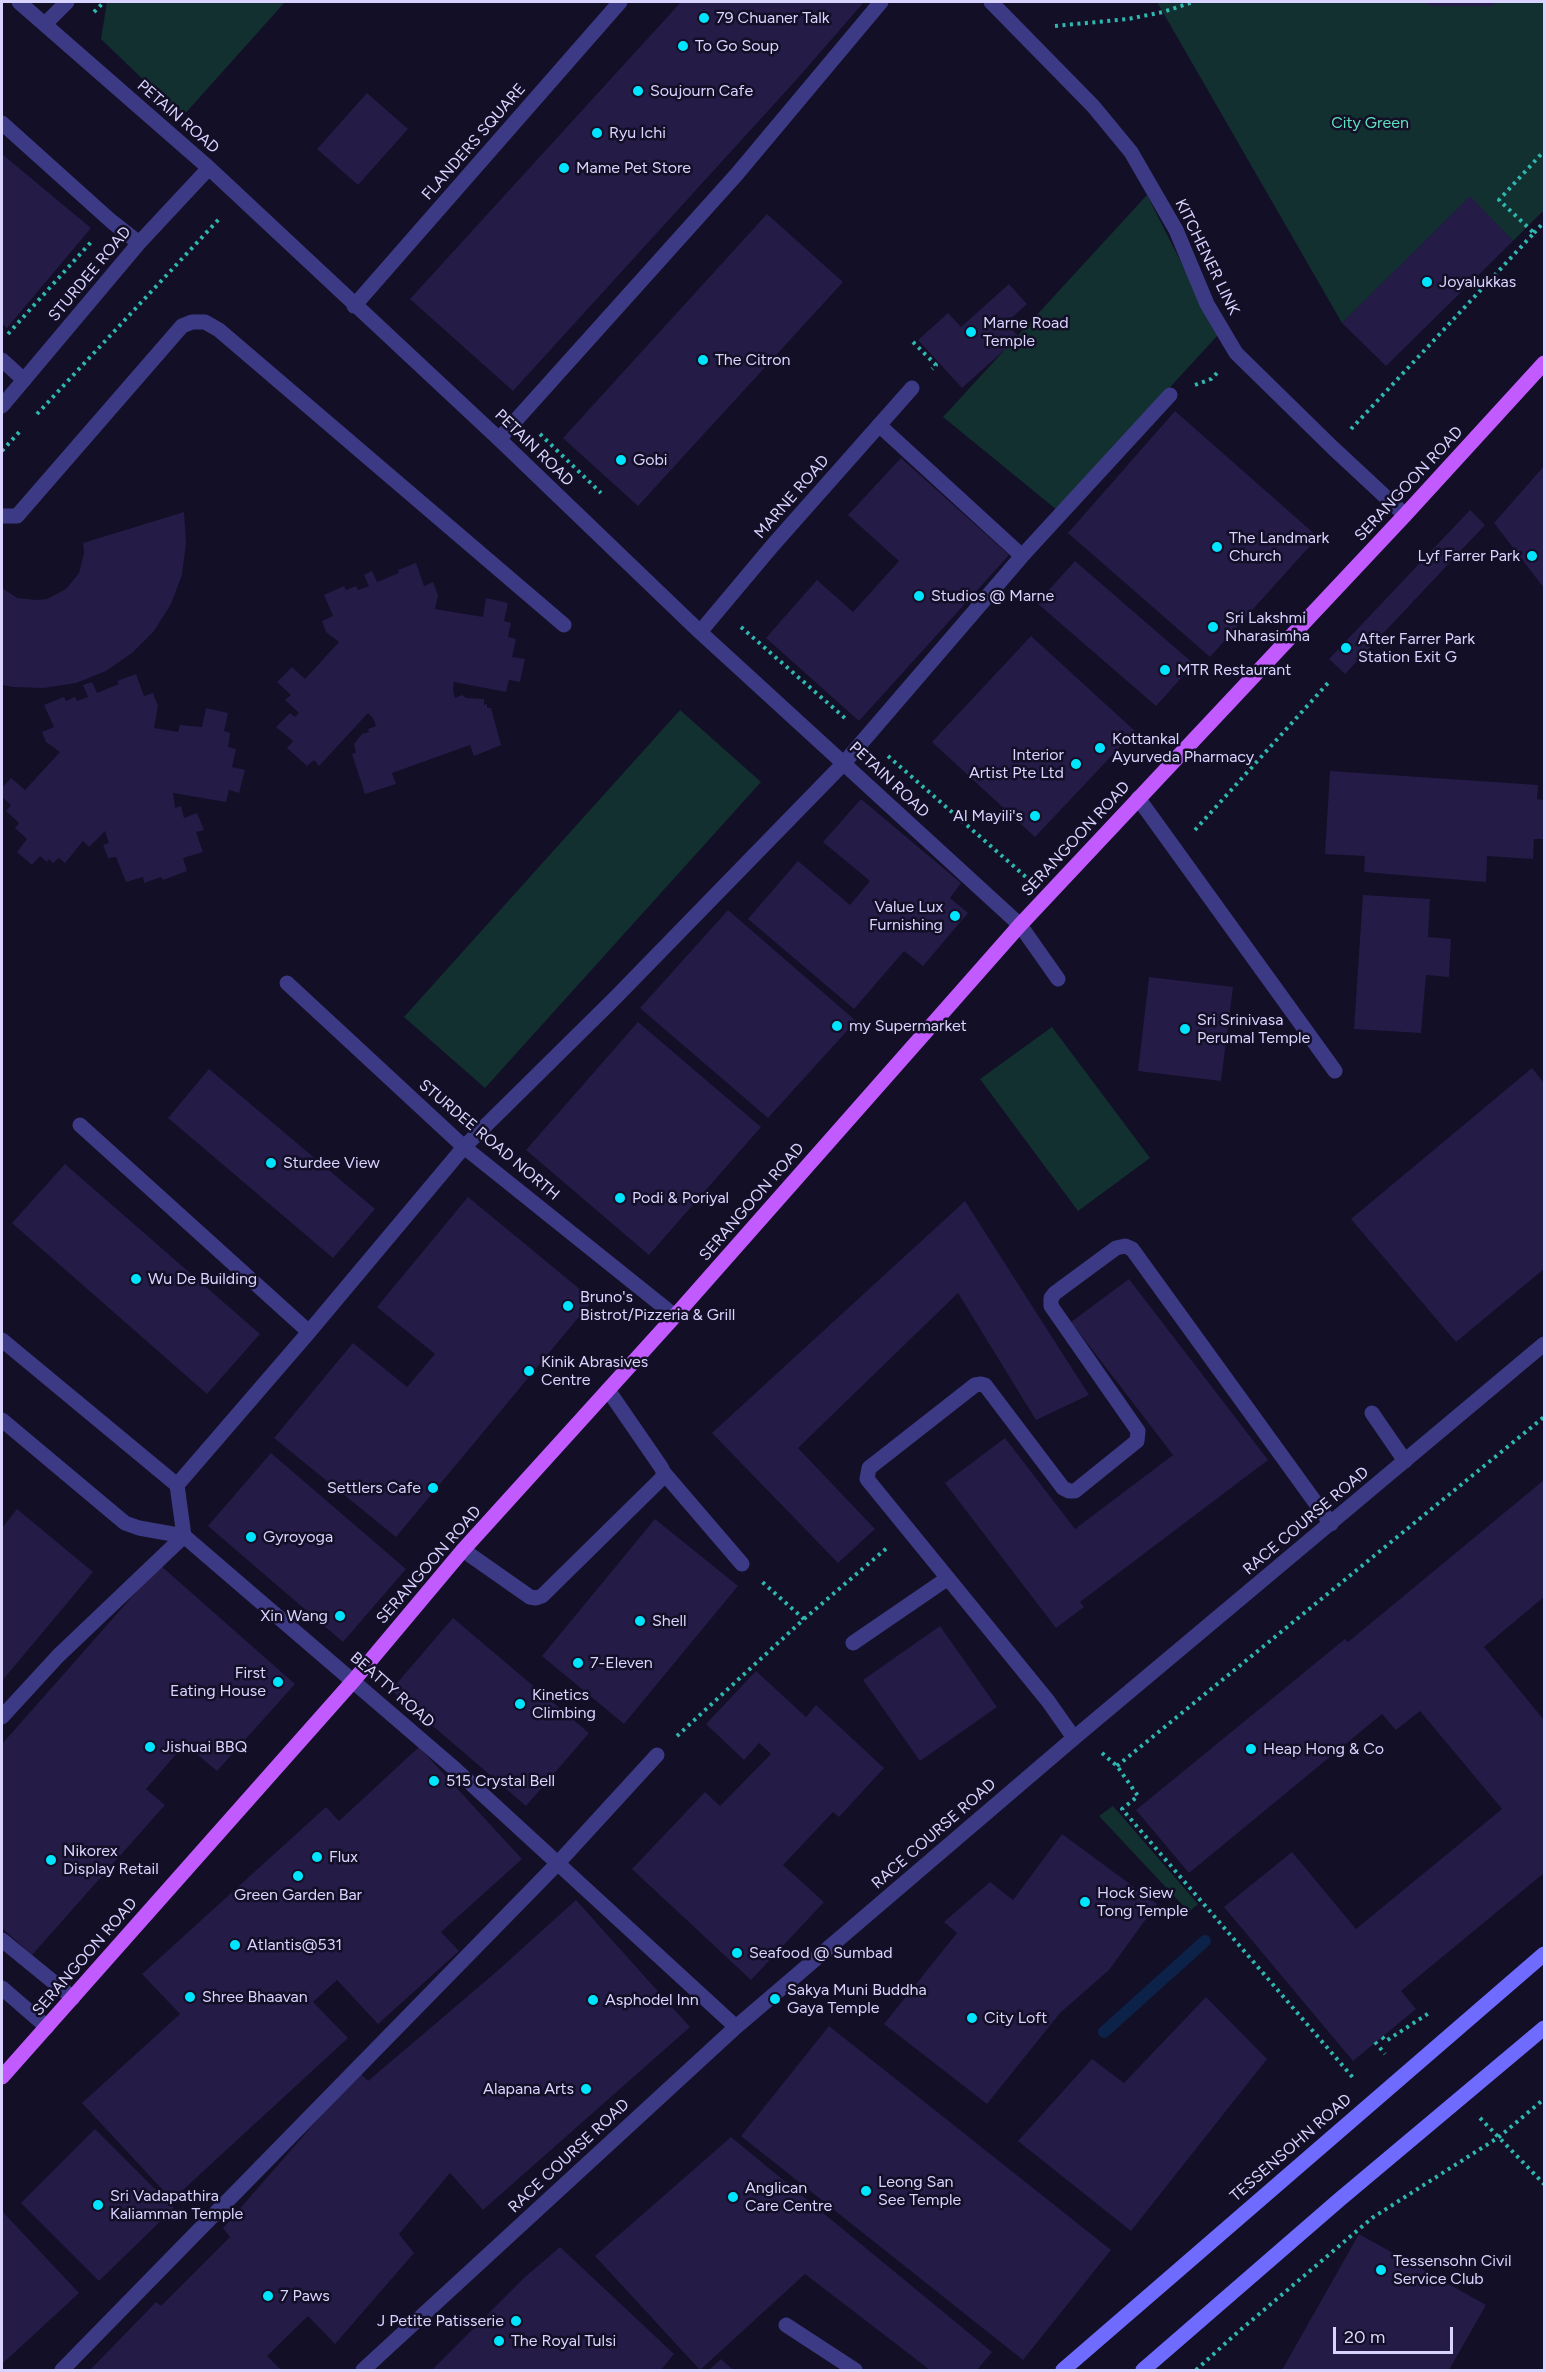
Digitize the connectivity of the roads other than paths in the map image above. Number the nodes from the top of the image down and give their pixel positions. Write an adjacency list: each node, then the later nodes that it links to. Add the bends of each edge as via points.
1 (19, 2): 6 (street, PETAIN ROAD)
2 (67, 2): 6 (street)
3 (620, 2): 10 (street, FLANDERS SQUARE)
4 (881, 2): 18 (street, via 737,174)
5 (991, 2): 19 (street, KITCHENER LINK, via 1093,106 1131,152 1176,230 1207,304 1236,353)
6 (45, 24): 8 (street, PETAIN ROAD)
7 (2, 123): 9 (street)
8 (209, 168): 9 (street, STURDEE ROAD); 10 (street, PETAIN ROAD)
9 (139, 243): 13 (street, STURDEE ROAD)
10 (354, 306): 18 (street, PETAIN ROAD)
11 (2, 360): 13 (street)
12 (1545, 363): 19 (main road, SERANGOON ROAD)
13 (24, 381): 16 (street, STURDEE ROAD)
14 (912, 388): 17 (street, MARNE ROAD)
15 (1170, 395): 21 (street)
16 (2, 406)
17 (879, 425): 21 (street); 23 (street, MARNE ROAD)
18 (499, 439): 23 (street, PETAIN ROAD)
19 (1406, 515): 25 (main road, SERANGOON ROAD)
20 (2, 516): 22 (street, via 17,516 182,326 205,322)
21 (1022, 556): 24 (street)
22 (564, 625)
23 (700, 632): 24 (street, PETAIN ROAD)
24 (844, 763): 26 (street, PETAIN ROAD); 31 (street)
25 (1138, 798): 26 (main road, SERANGOON ROAD); 29 (street)
26 (1020, 925): 27 (street, PETAIN ROAD); 32 (main road, SERANGOON ROAD)
27 (1058, 979)
28 (286, 983): 31 (street, STURDEE ROAD NORTH)
29 (1335, 1071)
30 (80, 1125): 33 (street)
31 (464, 1147): 32 (street, STURDEE ROAD NORTH); 33 (street)
32 (675, 1316): 36 (main road, SERANGOON ROAD)
33 (309, 1332): 41 (street)
34 (2, 1340): 41 (street)
35 (1545, 1344): 39 (street, RACE COURSE ROAD)
36 (608, 1390): 40 (street); 44 (main road, SERANGOON ROAD)
37 (1372, 1413): 39 (street)
38 (2, 1419): 43 (street, via 125,1523)
39 (1405, 1461): 42 (street, RACE COURSE ROAD)
40 (664, 1473): 44 (street, via 542,1596 530,1597); 45 (street)
41 (177, 1485): 43 (street)
42 (1331, 1524): 46 (street, via 1132,1249 1125,1246 1116,1248 1055,1293 1051,1306 1138,1431 1137,1441 1075,1491 1069,1491 985,1385 975,1385 868,1468 867,1479); 50 (street, RACE COURSE ROAD)
43 (184, 1536): 48 (street, BEATTY ROAD); 49 (street, via 58,1656)
44 (463, 1550): 48 (main road, SERANGOON ROAD)
45 (742, 1564)
46 (948, 1578): 47 (street); 50 (street)
47 (853, 1643)
48 (354, 1680): 52 (street, BEATTY ROAD); 56 (main road, SERANGOON ROAD)
49 (2, 1718)
50 (1079, 1734): 57 (street, RACE COURSE ROAD)
51 (657, 1755): 52 (street)
52 (558, 1863): 57 (street, BEATTY ROAD); 63 (street)
53 (2, 1940): 56 (street)
54 (1545, 1954): 62 (street, TESSENSOHN ROAD)
55 (2, 1988): 58 (street)
56 (73, 1998): 58 (main road, SERANGOON ROAD)
57 (736, 2026): 64 (street, RACE COURSE ROAD)
58 (47, 2027): 60 (main road, SERANGOON ROAD)
59 (1545, 2028): 66 (street)
60 (2, 2077)
61 (786, 2325): 65 (street)
62 (1071, 2368)
63 (62, 2370)
64 (363, 2370)
65 (855, 2370)
66 (1143, 2370)

